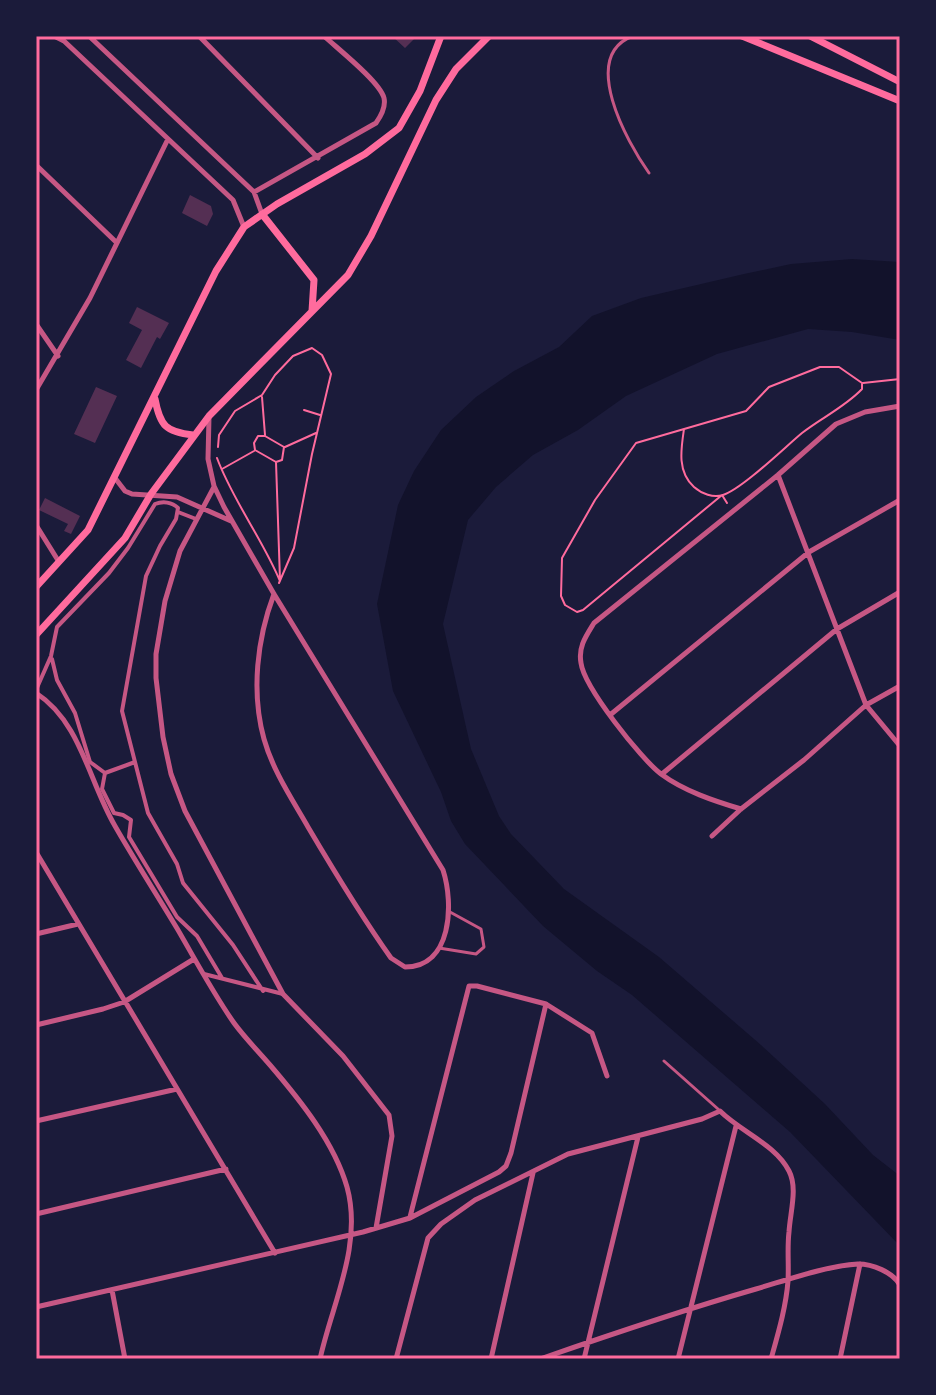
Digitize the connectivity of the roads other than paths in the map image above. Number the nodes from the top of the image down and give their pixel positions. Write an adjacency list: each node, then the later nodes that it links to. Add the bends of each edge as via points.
1 (54, 36): 12 (street)
2 (89, 36): 16 (street)
3 (199, 36): 13 (street)
4 (324, 36): 13 (street, via 380,89 383,109 376,123)
5 (441, 36): 17 (main road, via 399,128)
6 (489, 36): 20 (main road, via 456,69 436,100 348,275)
7 (633, 36): 15 (lane, via 612,52 608,80 633,151)
8 (742, 36): 11 (main road)
9 (810, 36): 10 (main road)
10 (900, 82)
11 (900, 101)
12 (167, 141): 18 (street, via 233,200); 19 (street)
13 (318, 158): 16 (street)
14 (36, 165): 19 (street)
15 (649, 173)
16 (254, 192): 17 (street)
17 (262, 214): 18 (main road); 20 (main road, via 314,280)
18 (244, 227): 24 (main road, via 216,271)
19 (116, 242): 22 (street)
20 (312, 311): 26 (main road)
21 (36, 324): 22 (street)
22 (58, 356): 23 (street)
23 (36, 390)
24 (155, 397): 27 (main road, via 165,427); 29 (main road)
25 (900, 406): 28 (street, via 836,424)
26 (209, 416): 27 (main road); 30 (street)
27 (193, 435): 31 (main road)
28 (778, 475): 38 (street); 49 (street, via 594,623 582,644 581,666)
29 (115, 478): 31 (street, via 125,491); 39 (main road, via 88,530)
30 (214, 486): 33 (street); 36 (street)
31 (151, 494): 33 (street, via 177,497); 44 (main road, via 125,538)
32 (900, 500): 38 (street)
33 (201, 510): 35 (street); 36 (street)
34 (178, 512): 35 (street); 45 (street, via 175,505 155,504 109,573 57,627); 51 (street, via 146,576 122,711)
35 (196, 519): 65 (street, via 172,575 160,627 156,678 163,737 185,811)
36 (232, 521): 42 (street)
37 (36, 525): 39 (street)
38 (809, 552): 43 (street); 49 (street)
39 (60, 563): 40 (main road)
40 (36, 587)
41 (900, 592): 43 (street)
42 (274, 594): 57 (street, via 436,857 447,883); 60 (street, via 258,670 264,738 281,781 398,965 419,966)
43 (837, 629): 48 (street); 53 (street)
44 (36, 635)
45 (51, 656): 47 (street); 52 (street, via 90,762)
46 (900, 686): 48 (street)
47 (36, 691): 61 (street, via 65,719 108,814)
48 (866, 705): 50 (street); 54 (street)
49 (610, 715): 53 (street)
50 (900, 746)
51 (135, 762): 52 (street); 64 (street, via 148,813 183,883)
52 (105, 773): 63 (street, via 102,789 114,813 131,820 129,837)
53 (662, 774): 54 (street)
54 (741, 809): 55 (street)
55 (712, 836)
56 (36, 852): 58 (street)
57 (450, 912): 60 (street); 60 (lane, via 481,929 484,947 476,954)
58 (78, 924): 59 (street); 66 (street)
59 (36, 934)
60 (439, 948)
61 (194, 959): 62 (street); 66 (street)
62 (202, 974): 63 (street); 81 (street, via 334,1155 347,1188)
63 (222, 978): 64 (street)
64 (263, 991): 65 (street)
65 (283, 994): 80 (street, via 343,1056 389,1115 392,1136)
66 (124, 1002): 68 (street); 71 (street)
67 (546, 1004): 70 (street, via 592,1033); 79 (street, via 506,1166); 79 (street, via 469,986)
68 (36, 1025)
69 (664, 1061): 72 (lane)
70 (607, 1076)
71 (177, 1089): 73 (street); 76 (street)
72 (720, 1111): 74 (street); 75 (street)
73 (36, 1121)
74 (736, 1126): 84 (street, via 770,1148 789,1171 793,1192); 88 (street)
75 (638, 1137): 77 (street, via 582,1149); 89 (street)
76 (226, 1169): 78 (street); 82 (street)
77 (533, 1171): 92 (street, via 475,1200 428,1238); 93 (street)
78 (36, 1214)
79 (410, 1218): 80 (street)
80 (376, 1228): 81 (street)
81 (350, 1236): 82 (street); 91 (street)
82 (275, 1253): 86 (street)
83 (860, 1264): 84 (street); 85 (street, via 888,1272); 98 (street)
84 (788, 1280): 88 (street); 97 (street)
85 (900, 1285)
86 (112, 1290): 87 (street); 90 (street)
87 (36, 1307)
88 (690, 1309): 89 (street); 96 (street)
89 (588, 1342): 94 (street); 95 (street)
90 (125, 1359)
91 (320, 1359)
92 (396, 1359)
93 (491, 1359)
94 (540, 1359)
95 (584, 1359)
96 (678, 1359)
97 (771, 1359)
98 (840, 1359)

